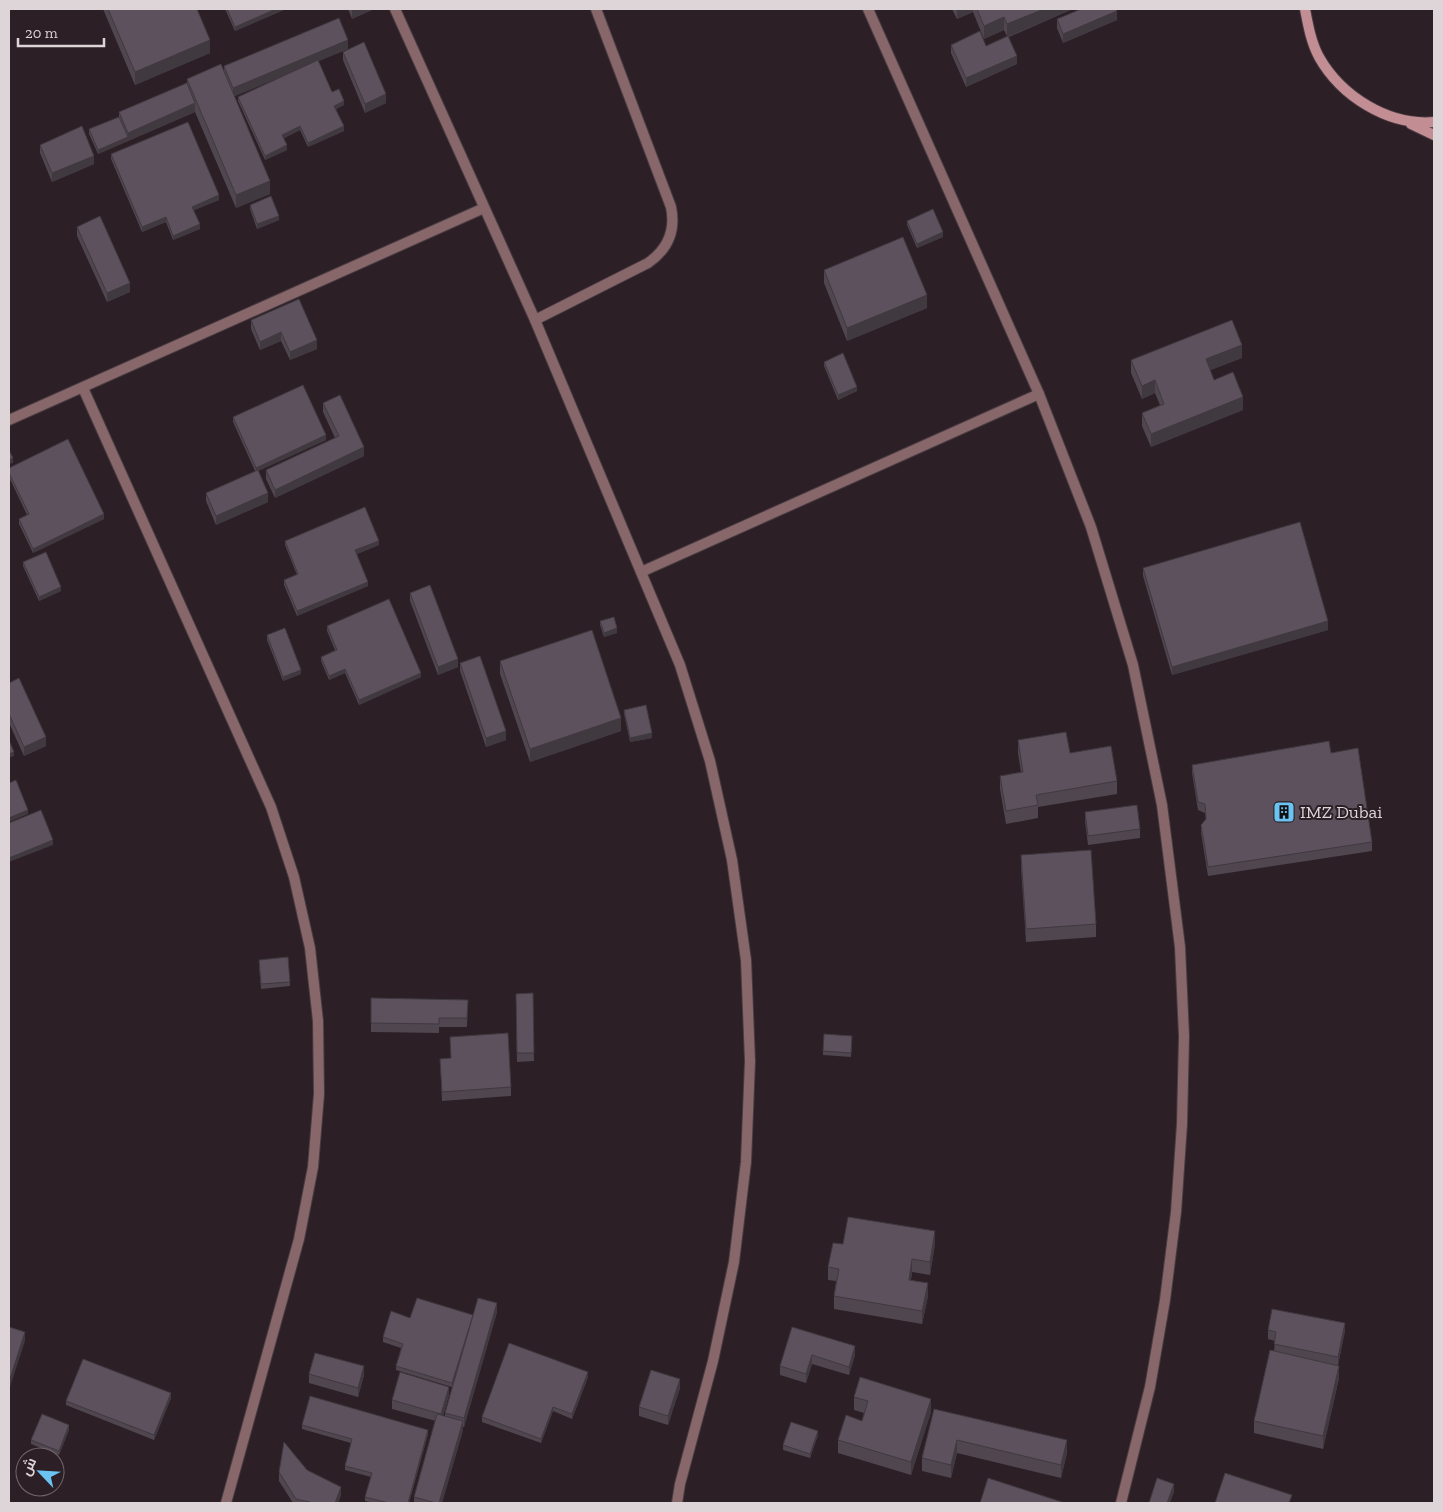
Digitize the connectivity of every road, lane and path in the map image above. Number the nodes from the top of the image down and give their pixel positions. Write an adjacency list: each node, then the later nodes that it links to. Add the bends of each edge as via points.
1 (395, 9): 8 (street)
2 (596, 9): 9 (street, via 672,207 673,229 664,249 648,263)
3 (868, 9): 11 (street)
4 (1305, 9): 5 (street, via 1309,32 1319,56 1334,78 1374,109)
5 (1401, 119): 6 (street); 7 (street)
6 (1434, 122)
7 (1434, 135)
8 (484, 208): 9 (street); 10 (street)
9 (535, 320): 13 (street)
10 (83, 388): 12 (street); 15 (street, via 271,807 294,877 310,948 318,1021 319,1094 313,1167 299,1239)
11 (1039, 394): 13 (street); 18 (street, via 1091,527 1133,665 1162,805 1180,948 1184,1036 1176,1212 1150,1387)
12 (9, 420)
13 (641, 572): 14 (street, via 680,665 710,762 732,860 746,960 750,1061 746,1162 734,1262 713,1361)
14 (680, 1484): 16 (street); 17 (street)
15 (226, 1503)
16 (672, 1503)
17 (677, 1503)
18 (1121, 1503)

